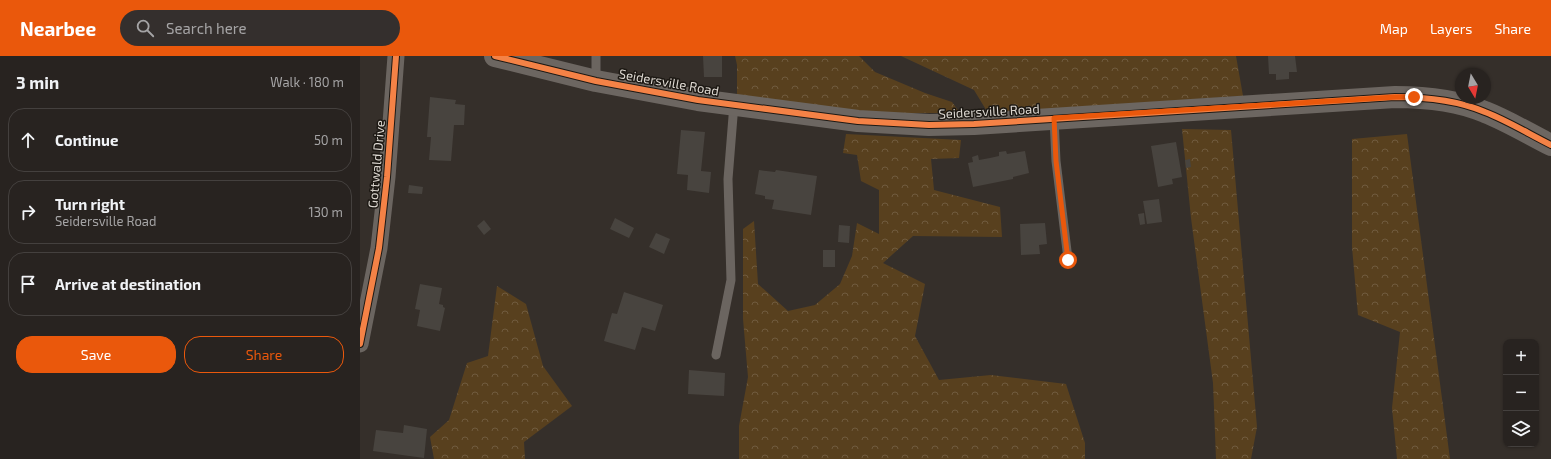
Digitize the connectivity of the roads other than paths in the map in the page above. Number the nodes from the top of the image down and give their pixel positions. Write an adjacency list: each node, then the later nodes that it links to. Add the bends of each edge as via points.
1 (396, 56): 9 (street, Gottwald Drive, via 379,248)
2 (495, 56): 4 (street, Seidersville Road)
3 (596, 56): 4 (lane)
4 (596, 81): 5 (street, Seidersville Road)
5 (734, 104): 6 (street, Seidersville Road, via 858,121 929,125); 10 (lane, via 728,178 731,280)
6 (1054, 118): 7 (street, Seidersville Road, via 1414,97 1470,106); 8 (lane, via 1056,161)
7 (1551, 145)
8 (1068, 260)
9 (360, 344)
10 (716, 355)

